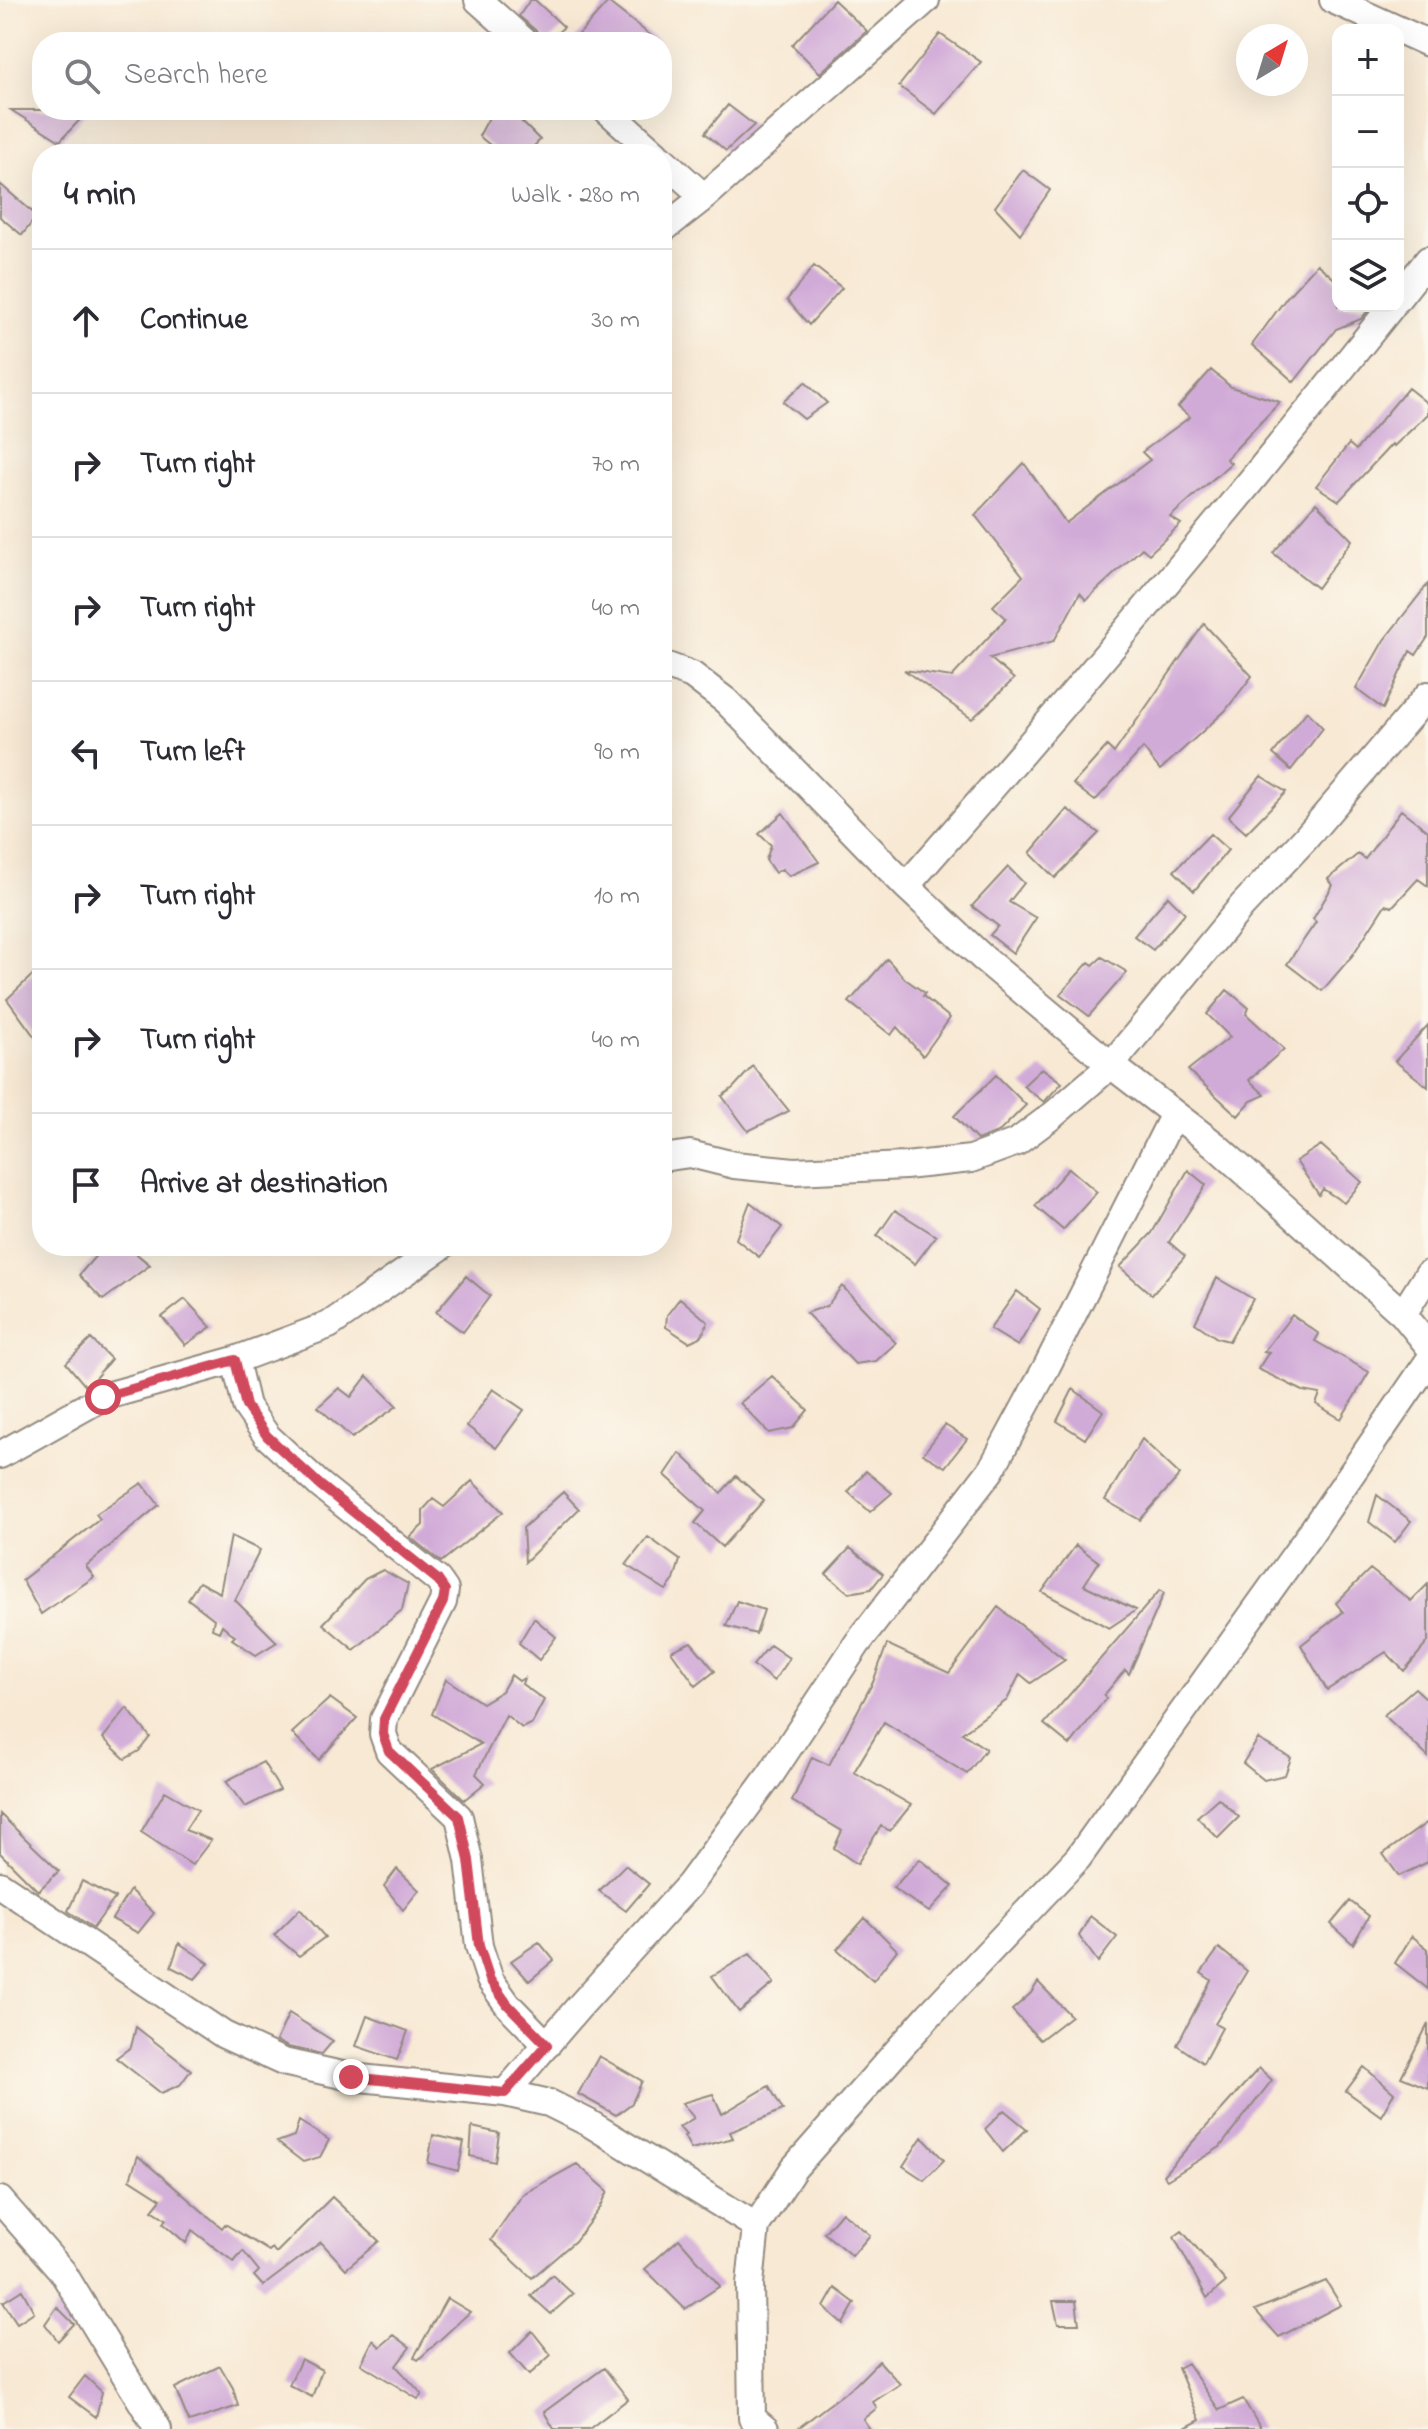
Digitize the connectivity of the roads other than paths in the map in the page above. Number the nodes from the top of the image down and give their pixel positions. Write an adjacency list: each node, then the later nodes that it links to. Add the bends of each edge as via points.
1 (478, 0): 4 (street)
2 (926, 0): 9 (street)
3 (1333, 0): 5 (street)
4 (514, 32)
5 (1428, 43)
6 (618, 120): 7 (street)
7 (645, 144)
8 (672, 168): 9 (street)
9 (704, 197): 10 (street)
10 (672, 222)
11 (1428, 260): 12 (street)
12 (1404, 290)
13 (1387, 312): 16 (street, via 1096,666)
14 (672, 668): 16 (street, via 692,675 726,701)
15 (1428, 695): 17 (street)
16 (906, 886): 17 (street)
17 (1111, 1065): 18 (street); 19 (street, via 1017,1142 971,1159 794,1171 690,1154)
18 (1174, 1114): 22 (street); 28 (street, via 991,1470 857,1644 690,1884)
19 (672, 1157)
20 (428, 1256): 24 (street, via 329,1325)
21 (1428, 1274): 22 (street)
22 (1403, 1314): 23 (street)
23 (1428, 1345)
24 (235, 1360): 26 (street, via 103,1397); 28 (street, via 246,1406 267,1436 445,1590 384,1719 383,1734 389,1751 459,1817 479,1946 490,1980)
25 (1428, 1362): 31 (street, via 1078,1858 794,2168)
26 (0, 1455)
27 (0, 1885): 29 (street, via 224,2035 283,2062 351,2077)
28 (547, 2045): 29 (street)
29 (505, 2093): 31 (street, via 549,2103 589,2123)
30 (0, 2200): 33 (street, via 62,2271)
31 (756, 2226): 32 (street, via 750,2284)
32 (751, 2426)
33 (158, 2429)

